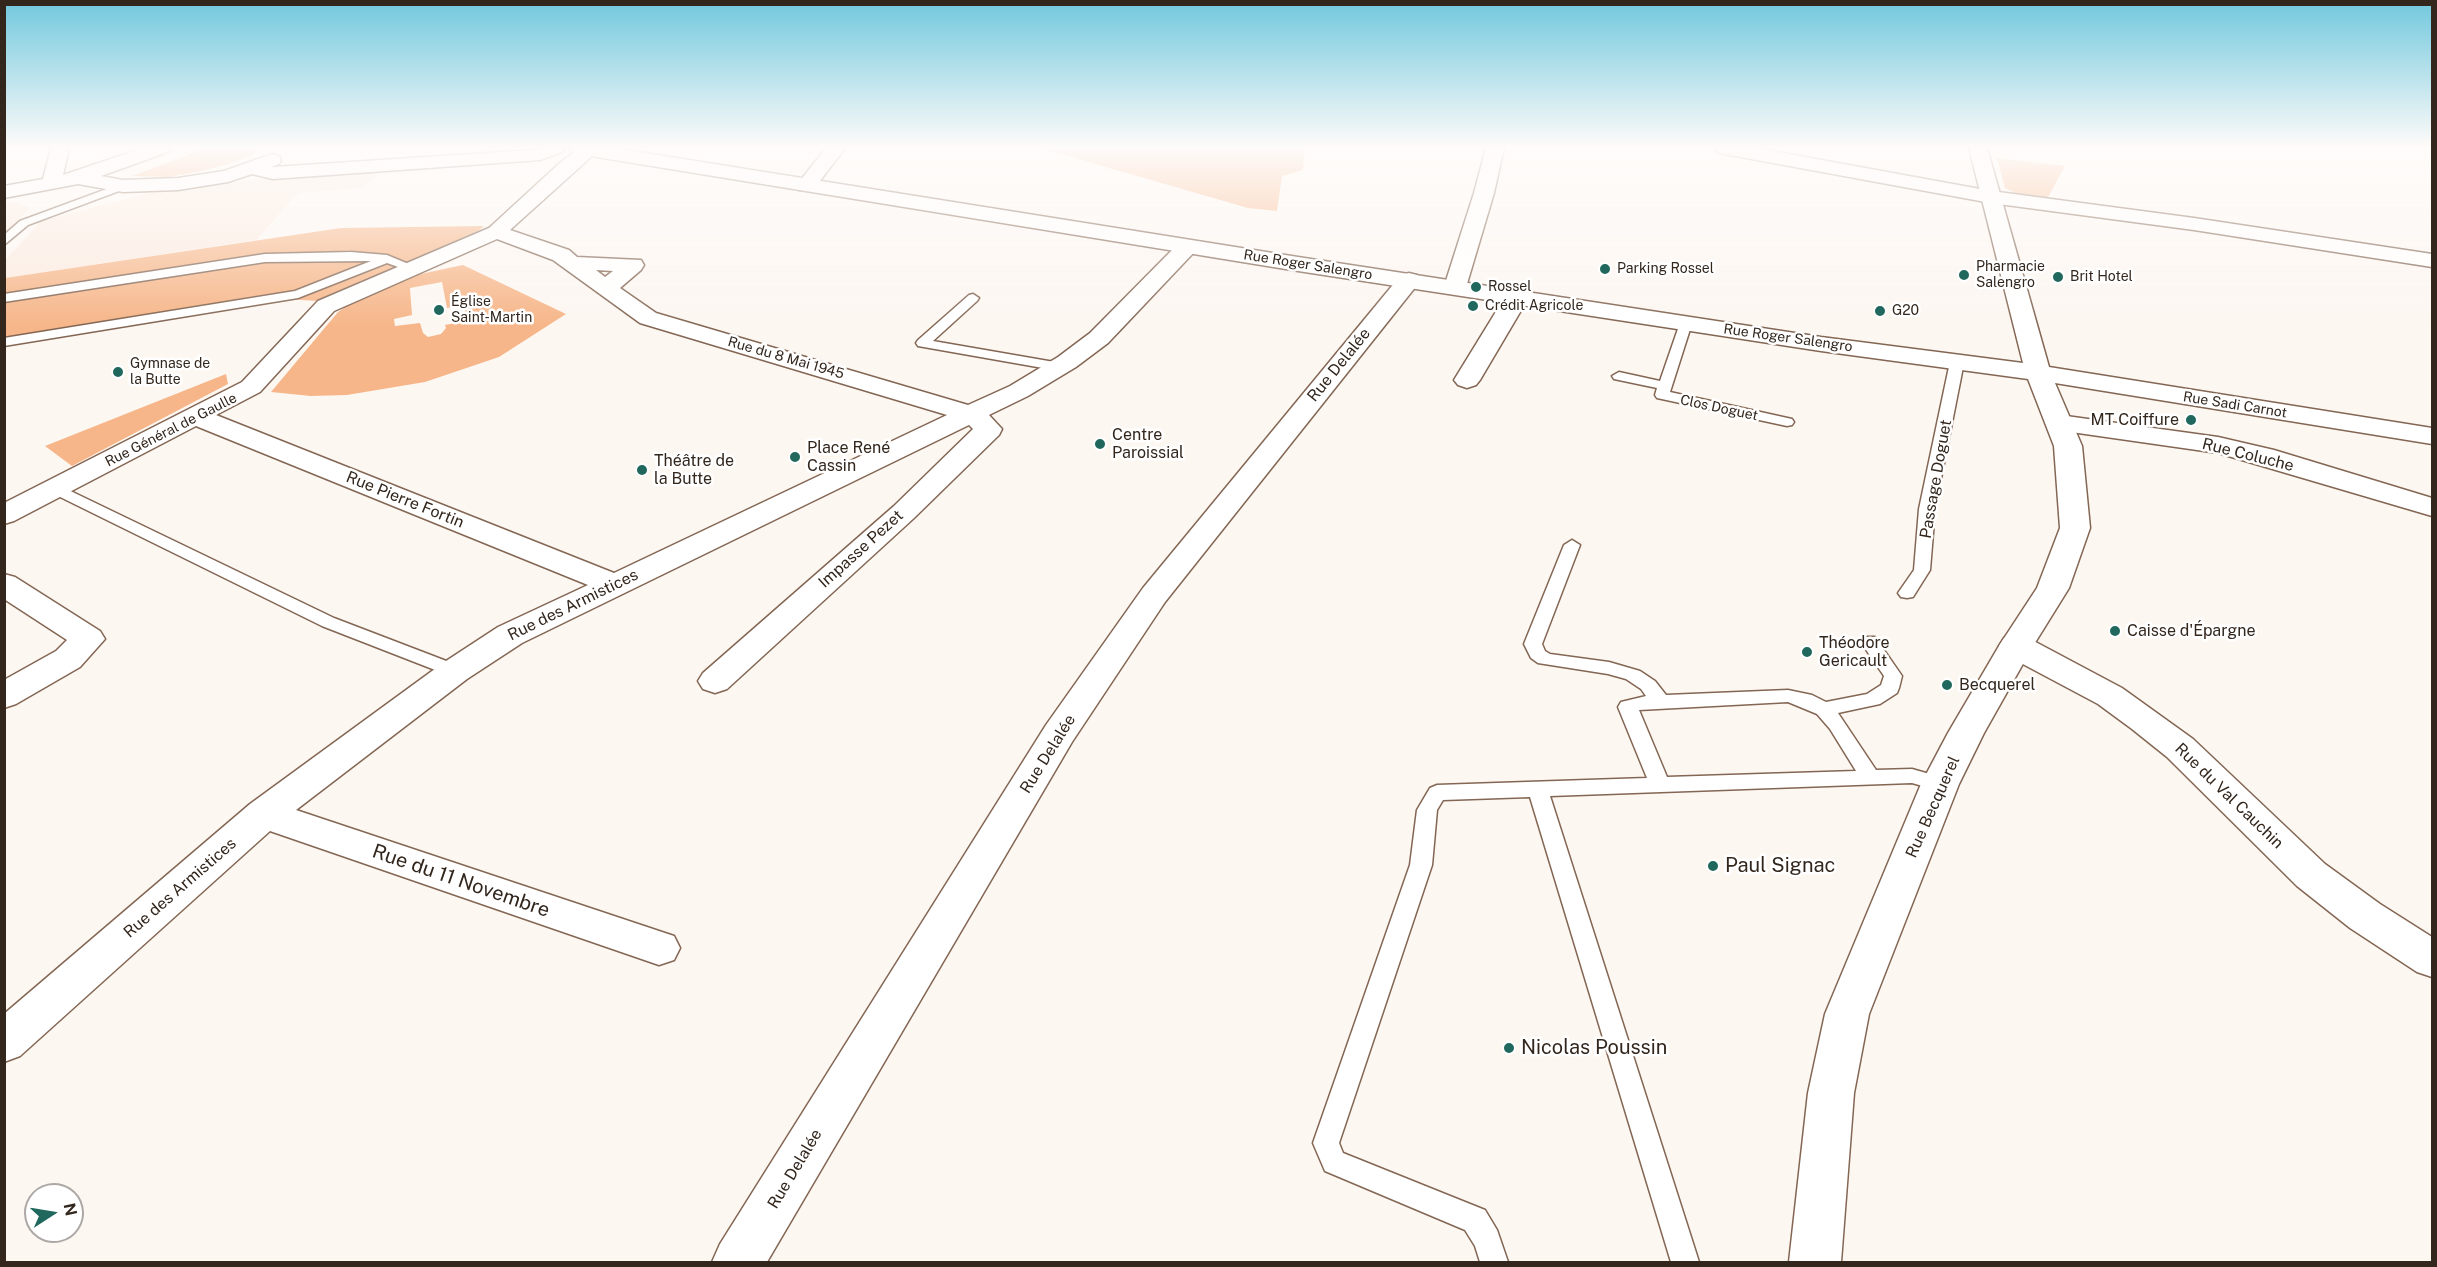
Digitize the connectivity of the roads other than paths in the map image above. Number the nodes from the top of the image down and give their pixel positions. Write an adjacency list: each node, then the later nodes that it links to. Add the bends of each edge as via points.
1 (66, 207): 8 (lane, via 24,223)
2 (523, 207): 7 (street, Rue Général de Gaulle)
3 (938, 207): 9 (street, Rue Roger Salengro)
4 (1480, 207): 14 (street)
5 (1994, 207): 23 (street, Rue Becquerel)
6 (2067, 207): 10 (street)
7 (496, 232): 11 (street, Rue du 8 Mai 1945, via 561,255); 12 (street, Rue Général de Gaulle)
8 (4, 242)
9 (1188, 247): 13 (street, Rue Roger Salengro); 22 (street, Rue des Armistices, via 1099,338)
10 (2433, 261)
11 (571, 263): 15 (street, Rue du 8 Mai 1945); 15 (street, Rue du 8 Mai 1945, via 633,266)
12 (400, 264): 17 (lane, via 351,256 265,258); 20 (lane, via 298,294); 28 (street, Rue Général de Gaulle, via 326,306 251,387)
13 (1409, 280): 14 (street, Rue Roger Salengro); 54 (street, Rue Delalée, via 1154,595 1072,715)
14 (1455, 287): 16 (street, Rue Roger Salengro)
15 (606, 288): 27 (street, Rue du 8 Mai 1945, via 648,318)
16 (1517, 297): 19 (street, Rue Roger Salengro); 25 (street)
17 (4, 298)
18 (974, 298): 22 (lane, via 923,343)
19 (1686, 323): 21 (street, Rue Roger Salengro); 26 (lane, Clos Doguet)
20 (4, 342)
21 (1957, 362): 23 (street, Rue Roger Salengro); 38 (lane, Passage Doguet, via 1927,509 1923,570)
22 (1060, 367): 27 (street, Rue des Armistices)
23 (2038, 374): 30 (street, Rue Becquerel); 31 (street, Rue Sadi Carnot)
24 (1619, 376): 26 (lane, Clos Doguet)
25 (1467, 380)
26 (1666, 386): 29 (lane, Clos Doguet, via 1662,395)
27 (973, 415): 37 (street, Rue des Armistices); 42 (street, Impasse Pezet, via 989,429 904,512)
28 (196, 417): 32 (street, Rue Général de Gaulle); 37 (street, Rue Pierre Fortin)
29 (1787, 422)
30 (2059, 423): 33 (street, Rue Coluche, via 2218,445); 40 (street, Rue Becquerel, via 2071,461 2075,528 2053,588)
31 (2433, 436)
32 (56, 489): 34 (street, Rue Général de Gaulle); 41 (lane, via 328,622)
33 (2433, 507)
34 (4, 515)
35 (1572, 545): 44 (lane, via 1533,644 1538,654 1545,659 1633,675 1648,685)
36 (4, 584): 43 (street, via 88,639 68,659)
37 (614, 584): 41 (street, Rue des Armistices, via 510,634)
38 (1907, 593)
39 (1869, 641): 45 (lane, via 1893,676 1890,688 1873,699)
40 (2016, 646): 47 (street, Rue Becquerel); 52 (street, Rue du Val Cauchin, via 2110,696 2145,720 2180,748 2311,875 2365,916)
41 (455, 671): 50 (street, Rue des Armistices)
42 (715, 681)
43 (4, 696)
44 (1661, 702): 45 (lane, via 1788,696); 48 (lane, via 1628,707)
45 (1824, 709): 46 (lane, via 1838,724)
46 (1871, 778): 47 (lane, via 1912,776); 48 (lane)
47 (1940, 784): 57 (street, Rue Becquerel, via 1847,1014 1831,1093)
48 (1660, 785): 49 (lane)
49 (1538, 790): 55 (lane, via 1437,793 1427,810 1421,865 1326,1143 1334,1162 1475,1220); 56 (lane)
50 (264, 814): 51 (street, Rue du 11 Novembre); 53 (street, Rue des Armistices)
51 (659, 948)
52 (2433, 959)
53 (4, 1042)
54 (738, 1263)
55 (1494, 1263)
56 (1685, 1263)
57 (1815, 1263)

